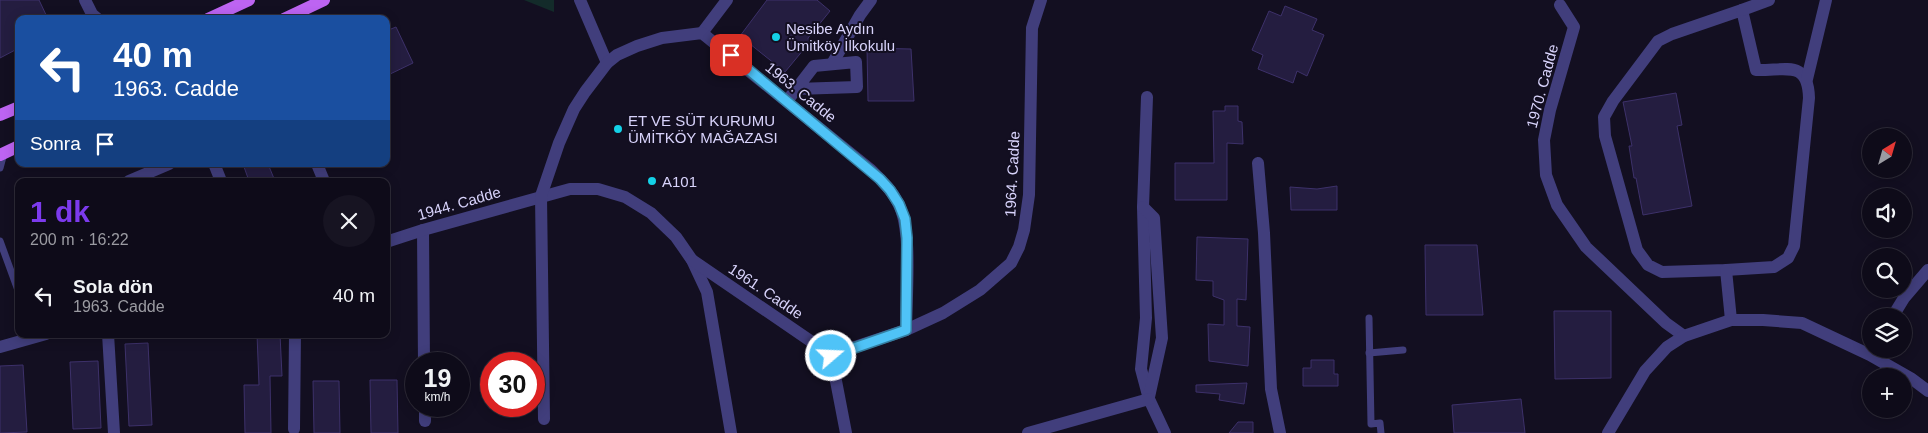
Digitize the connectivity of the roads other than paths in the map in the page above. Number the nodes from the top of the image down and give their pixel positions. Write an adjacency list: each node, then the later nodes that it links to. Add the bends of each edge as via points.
1 (85, 0): 12 (street)
2 (249, 0): 13 (main road)
3 (324, 0): 14 (main road)
4 (580, 0): 16 (street)
5 (727, 0): 15 (street)
6 (871, 0): 17 (street)
7 (1041, 0): 42 (street, 1964. Cadde, via 1032,28 1029,195 1019,247 1011,263 980,290 943,313)
8 (1770, 0): 11 (street)
9 (1826, 0): 18 (street)
10 (1556, 2): 43 (street, 1970. Cadde, via 1574,27 1544,140 1546,175 1557,205 1586,247)
11 (1742, 10): 18 (street, via 1756,70 1789,68 1800,71); 36 (street, via 1658,41 1604,117 1605,136 1637,250 1648,265 1662,272)
12 (93, 15)
13 (217, 15)
14 (292, 15)
15 (702, 33): 16 (street, via 662,38 637,46); 21 (street, 1963. Cadde)
16 (607, 64): 30 (street, via 585,92 565,127)
17 (832, 64): 19 (street, via 814,66); 19 (street, via 856,62 857,87)
18 (1807, 79): 36 (street, via 1810,98 1794,246 1788,258 1774,267)
19 (796, 90): 21 (street)
20 (1147, 96): 31 (street)
21 (787, 101): 42 (street, 1963. Cadde, via 871,170 899,204 907,238)
22 (15, 108): 23 (main road)
23 (0, 115)
24 (15, 148): 25 (main road)
25 (2, 154): 28 (lane)
26 (1258, 163): 64 (street, via 1271,389)
27 (162, 167): 29 (street)
28 (0, 168)
29 (136, 178)
30 (542, 196): 32 (street, 1944. Cadde); 35 (street, 1944. Cadde, via 570,189 598,189 625,197 676,237); 56 (street)
31 (1143, 207): 55 (street, via 1146,318 1141,369); 55 (street, via 1154,218 1162,338)
32 (423, 230): 34 (street, 1944. Cadde); 50 (street)
33 (0, 241): 38 (lane)
34 (390, 241)
35 (692, 260): 52 (street, 1961. Cadde); 60 (street, via 707,292)
36 (1726, 270): 41 (street)
37 (1928, 270): 39 (street)
38 (15, 282)
39 (1898, 308)
40 (1369, 318): 51 (lane)
41 (1731, 320): 43 (street); 48 (street, via 1802,323)
42 (906, 330): 52 (street, 1964. Cadde)
43 (1684, 336): 58 (street, via 1667,347 1645,371)
44 (28, 338): 47 (street)
45 (108, 338): 59 (street)
46 (295, 338): 57 (street)
47 (0, 347)
48 (1862, 348)
49 (1403, 350): 51 (lane)
50 (424, 352)
51 (1370, 353): 65 (lane, via 1371,424 1380,423)
52 (831, 356): 61 (street)
53 (1881, 358): 54 (street)
54 (1928, 391)
55 (1149, 399): 62 (street); 63 (street)
56 (544, 419)
57 (294, 428)
58 (1612, 430)
59 (114, 433)
60 (731, 433)
61 (846, 433)
62 (1028, 433)
63 (1165, 433)
64 (1280, 433)
65 (1381, 433)

